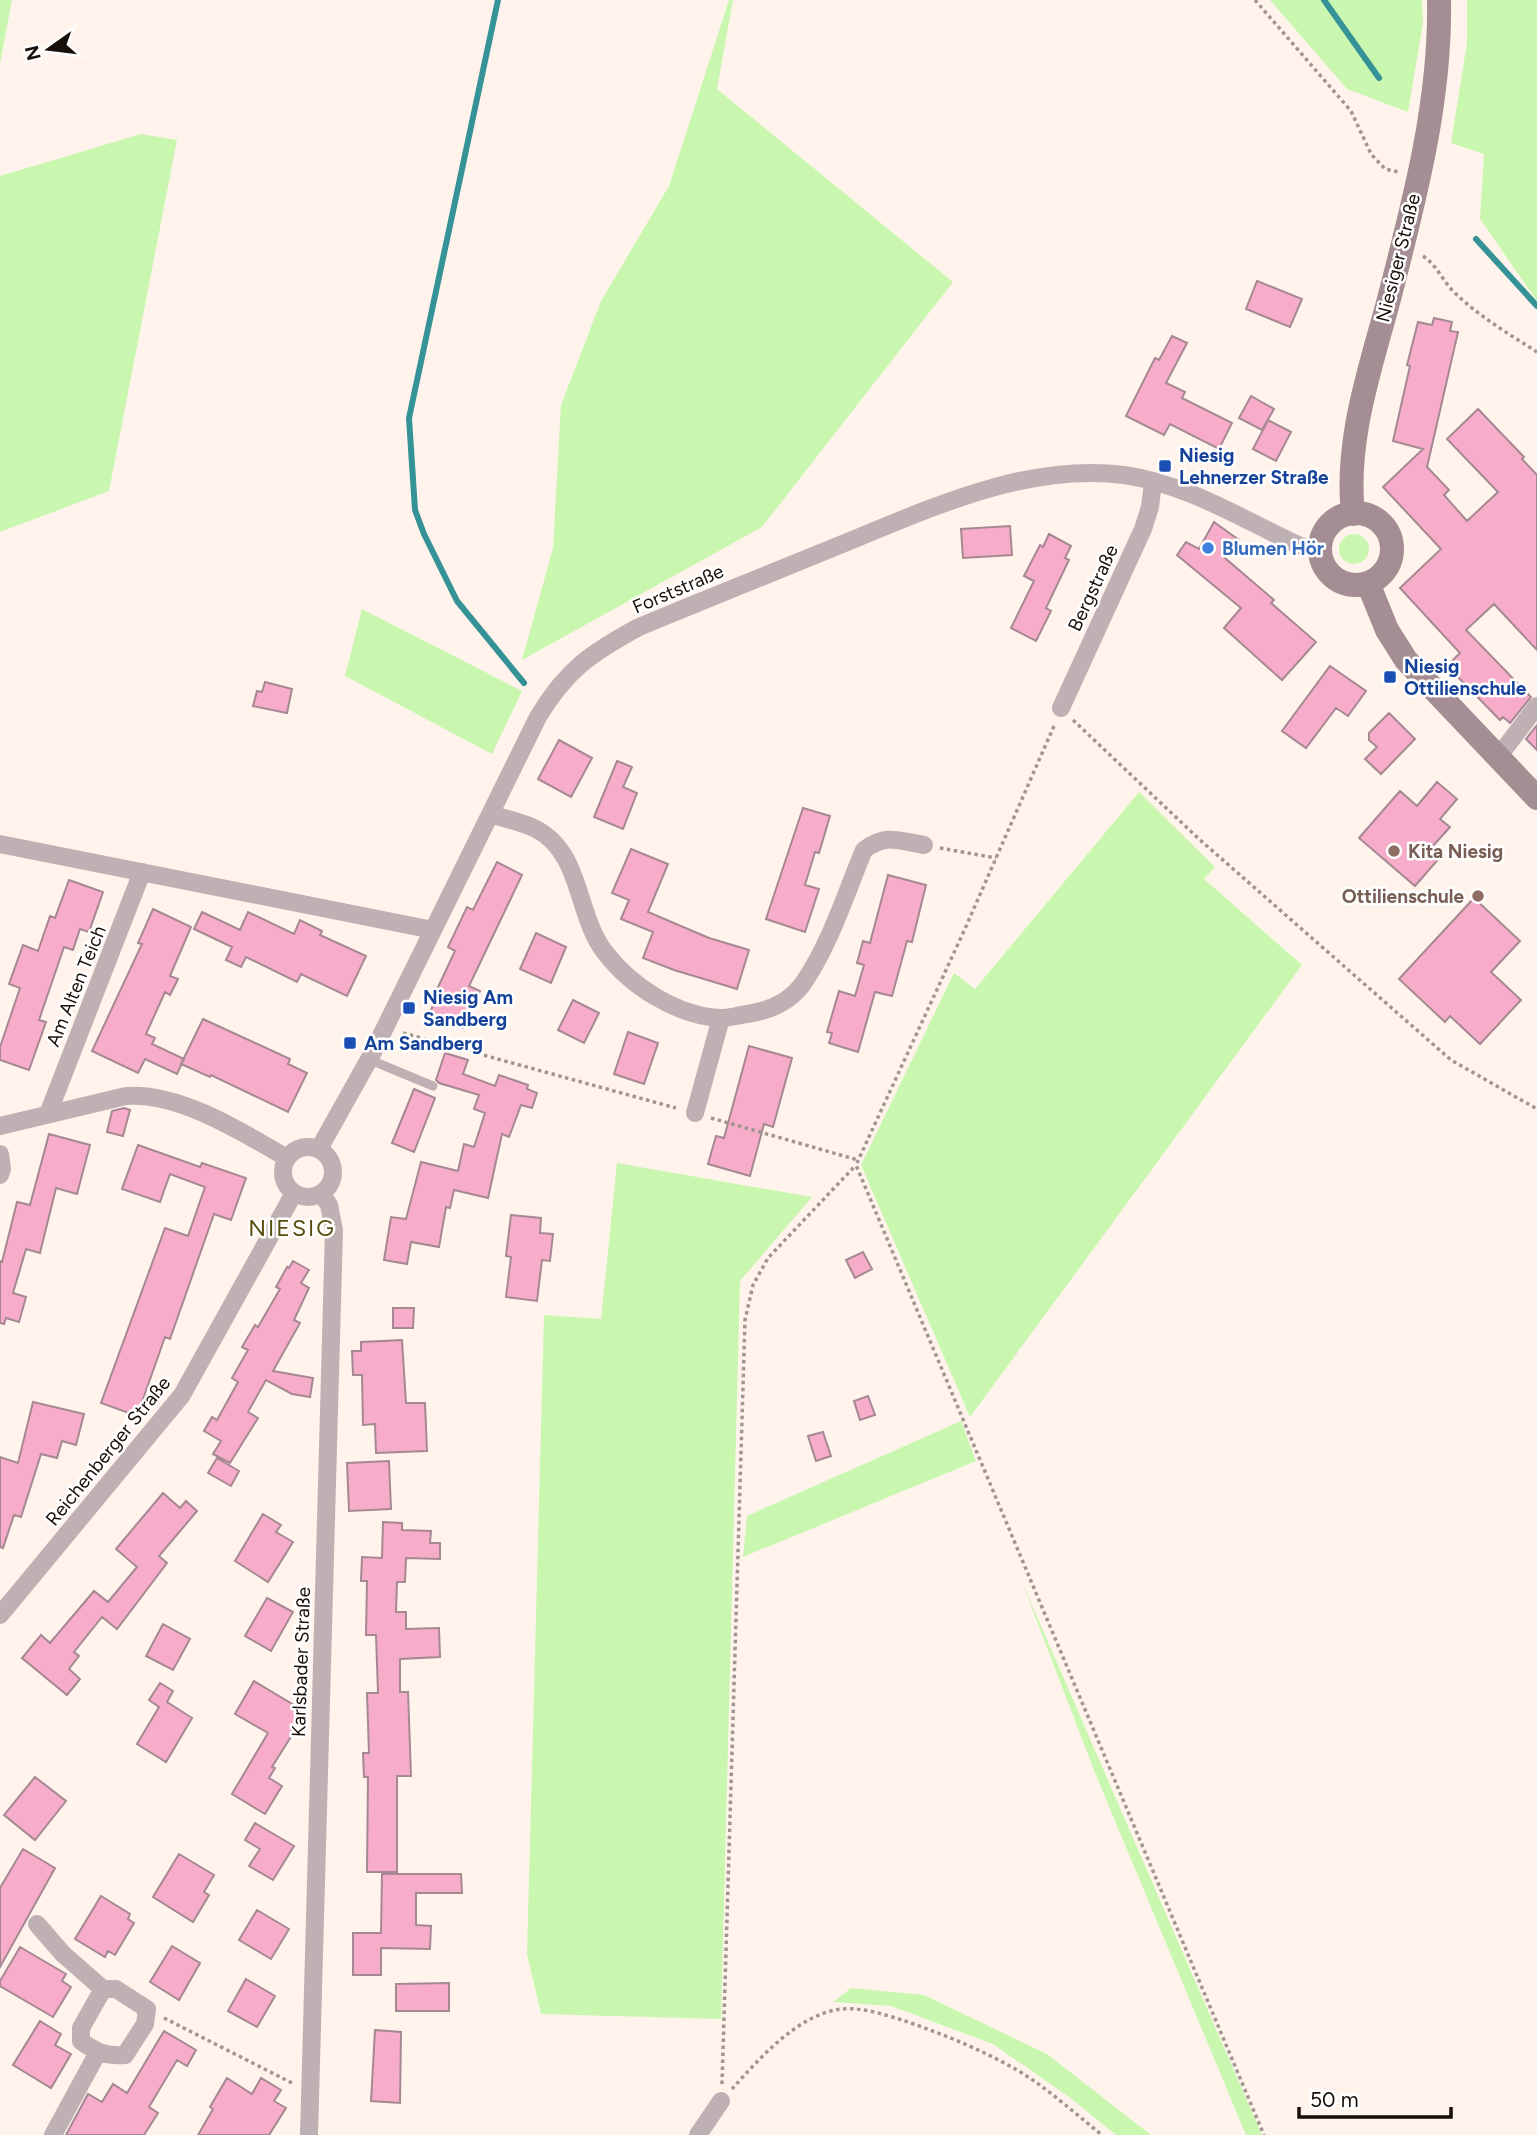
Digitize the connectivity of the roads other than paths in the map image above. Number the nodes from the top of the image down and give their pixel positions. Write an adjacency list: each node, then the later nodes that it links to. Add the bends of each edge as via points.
1 (1439, 0): 3 (main road, Niesiger Straße, via 1432,101 1418,177 1356,428)
2 (1153, 482): 4 (street, Forststraße, via 1193,495 1300,546); 7 (street, Bergstraße, via 1143,529); 10 (street, Forststraße, via 1096,473 983,490 639,627 580,663 550,698)
3 (1353, 514): 4 (main road, via 1326,529); 5 (main road, via 1375,519 1389,537 1390,559 1378,578)
4 (1320, 550): 5 (main road, via 1335,579)
5 (1368, 583): 8 (main road, via 1387,630 1406,660)
6 (1537, 705): 8 (street)
7 (1061, 708)
8 (1498, 757): 9 (main road)
9 (1537, 798)
10 (491, 814): 14 (street, Forststraße); 15 (street, via 537,830 554,842 572,868 586,916 603,950 624,975 675,1006)
11 (0, 844): 13 (street)
12 (924, 845): 15 (street, via 877,840 864,850 825,943 801,986 783,1003 761,1012)
13 (142, 873): 14 (street); 19 (street, Am Alten Teich)
14 (433, 930): 16 (street, Forststraße)
15 (721, 1018): 18 (street)
16 (368, 1059): 17 (lane); 21 (street, Forststraße)
17 (433, 1086)
18 (695, 1113)
19 (48, 1114): 20 (street); 23 (street, via 126,1096 151,1097 243,1132)
20 (0, 1126)
21 (319, 1149): 23 (street, via 301,1147); 26 (street, via 332,1167 330,1182)
22 (0, 1154): 24 (street)
23 (287, 1158): 25 (street, via 283,1177)
24 (0, 1175)
25 (294, 1193): 26 (street, via 312,1197); 27 (street, Reichenberger Straße, via 183,1395)
26 (321, 1193): 33 (street, Karlsbader Straße, via 329,1205 334,1230)
27 (0, 1615)
28 (37, 1924): 29 (street)
29 (103, 1989): 30 (street, via 81,2028 82,2041); 30 (street, via 116,1989 147,2010 145,2024 125,2054)
30 (97, 2054): 32 (street)
31 (721, 2101): 34 (street)
32 (53, 2135)
33 (309, 2135)
34 (698, 2135)

